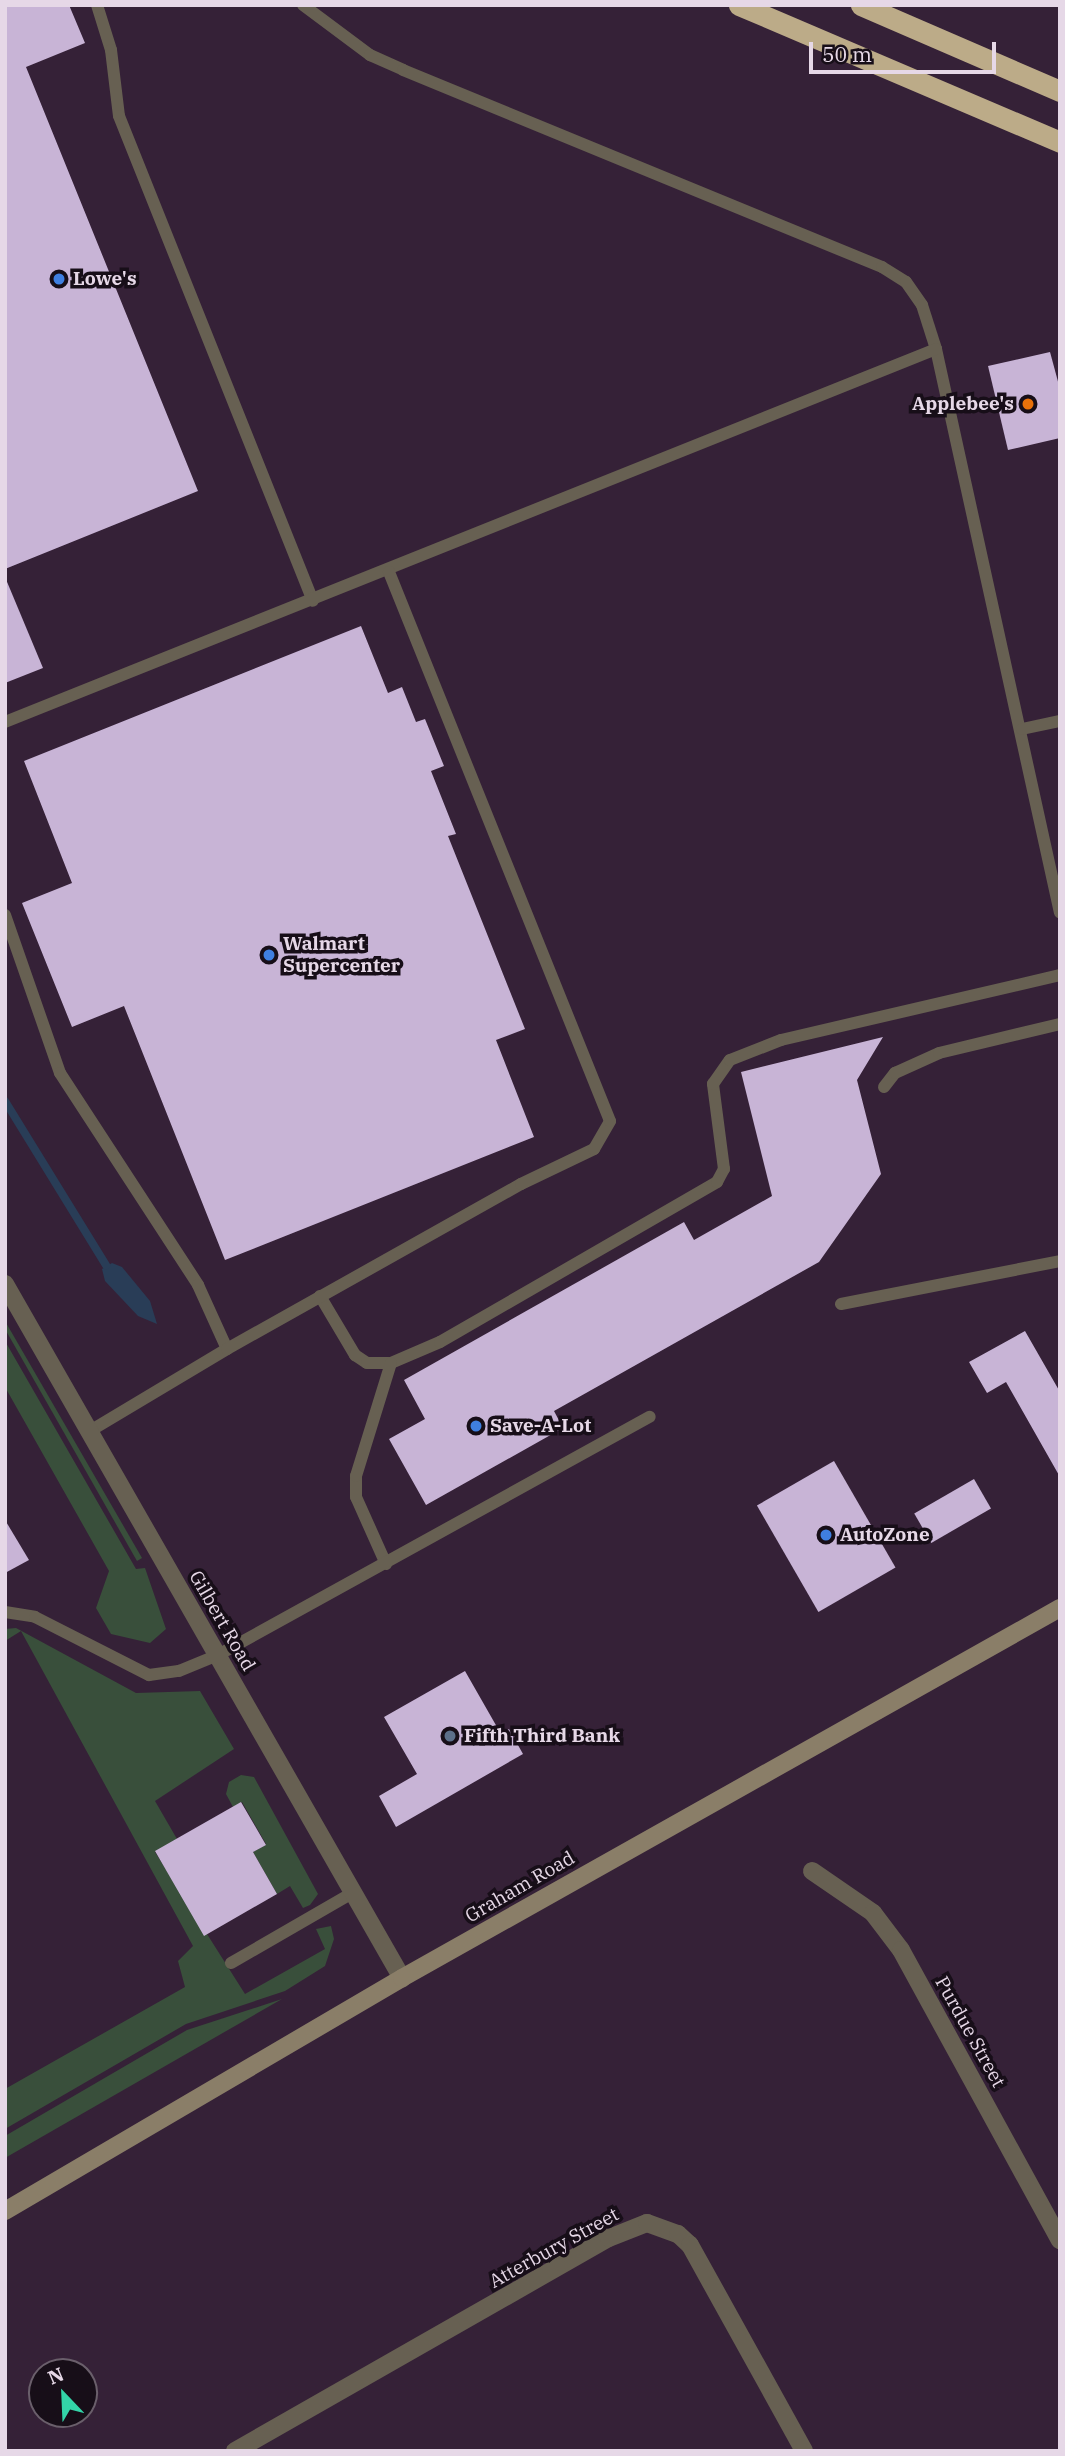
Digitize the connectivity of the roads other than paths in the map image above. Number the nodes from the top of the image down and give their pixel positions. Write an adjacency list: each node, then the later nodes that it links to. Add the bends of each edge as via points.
1 (97, 5): 9 (lane, via 111,50 120,116)
2 (303, 5): 7 (lane, via 370,55 403,70 882,267 905,282 922,305)
3 (739, 5): 6 (highway)
4 (861, 5): 5 (highway)
5 (1060, 91)
6 (1060, 142)
7 (936, 349): 8 (lane); 12 (lane)
8 (389, 572): 9 (lane); 20 (lane, via 610,1121 594,1149)
9 (313, 601): 11 (lane)
10 (1060, 721): 12 (lane)
11 (5, 722)
12 (1022, 729): 13 (lane)
13 (1060, 913)
14 (5, 915): 22 (lane, via 60,1073 198,1285)
15 (1060, 975): 23 (lane, via 781,1040 730,1060 713,1084 724,1169 717,1182 440,1342)
16 (1060, 1024): 17 (lane, via 939,1053 895,1073)
17 (884, 1087)
18 (1060, 1261): 21 (lane)
19 (5, 1284): 25 (street, Gilbert Road)
20 (320, 1296): 22 (lane); 23 (lane, via 355,1355 368,1363)
21 (841, 1304)
22 (227, 1349): 25 (lane)
23 (391, 1363): 26 (lane, via 356,1476 356,1497)
24 (650, 1417): 26 (lane)
25 (90, 1431): 29 (street, Gilbert Road)
26 (386, 1564): 29 (lane)
27 (1060, 1608): 33 (main road, Graham Road)
28 (5, 1612): 29 (lane, via 35,1617 149,1675 179,1671)
29 (218, 1655): 31 (street, Gilbert Road)
30 (812, 1871): 35 (street, Purdue Street, via 873,1913 901,1950)
31 (352, 1893): 32 (lane); 33 (street, Gilbert Road)
32 (231, 1963)
33 (401, 1978): 34 (main road, Graham Road)
34 (5, 2211)
35 (1060, 2240)
36 (235, 2451): 37 (street, Atterbury Street, via 609,2238 647,2223 678,2234 690,2245)
37 (804, 2451)

